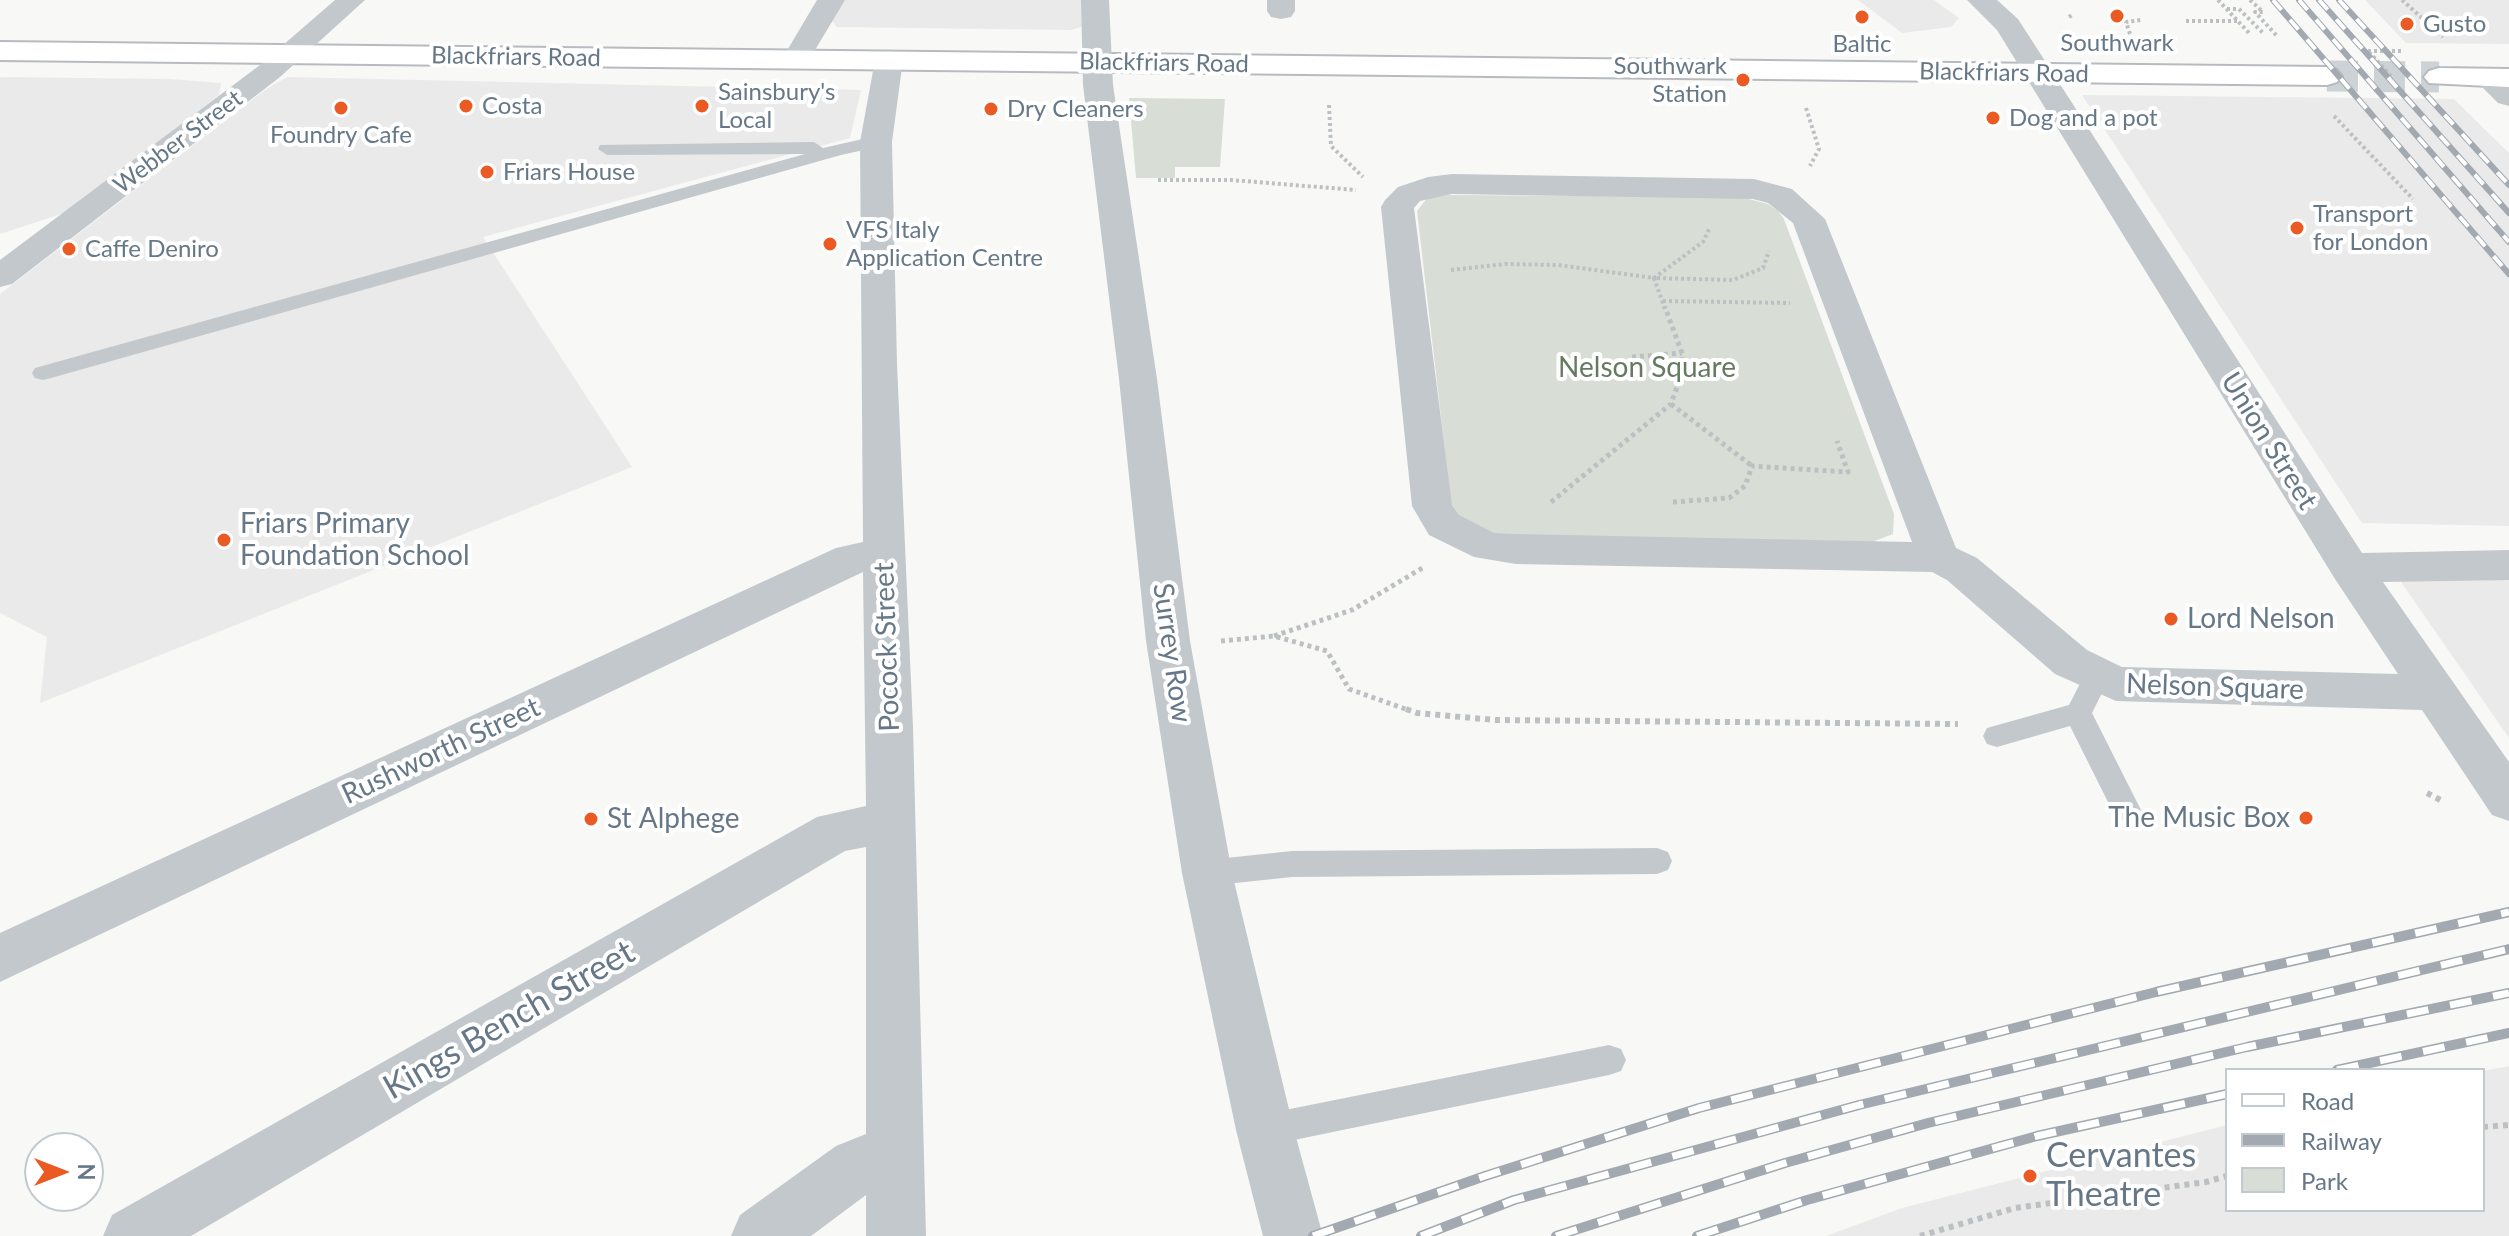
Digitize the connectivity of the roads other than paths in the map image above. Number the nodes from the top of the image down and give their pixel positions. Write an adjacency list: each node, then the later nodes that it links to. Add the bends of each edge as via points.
1 (351, 0): 6 (street, Webber Street)
2 (831, 0): 7 (street)
3 (1095, 0): 9 (street, Surrey Row)
4 (1981, 0): 10 (street, Union Street, via 2008,25)
5 (0, 51): 6 (main road, Blackfriars Road)
6 (291, 54): 7 (main road, Blackfriars Road); 16 (street, Webber Street)
7 (796, 59): 8 (main road, Blackfriars Road)
8 (889, 60): 9 (main road, Blackfriars Road); 14 (street, Pocock Street)
9 (1097, 62): 10 (main road, Blackfriars Road); 31 (street, Surrey Row, via 1168,641)
10 (2039, 74): 11 (main road, Blackfriars Road); 23 (street, Union Street)
11 (2327, 76)
12 (2439, 77): 13 (main road)
13 (2502, 84)
14 (857, 146): 15 (lane); 19 (lane); 20 (street, Pocock Street, via 878,364)
15 (607, 149)
16 (56, 236): 17 (street); 18 (street, Webber Street)
17 (0, 243)
18 (0, 277)
19 (43, 373)
20 (884, 553): 29 (street, Pocock Street); 32 (street, Rushworth Street, via 851,559)
21 (1939, 557): 21 (street, via 1808,219 1780,196 1754,189 1452,184 1409,194 1397,207 1432,506 1444,525 1489,547 1516,549); 25 (street, Nelson Square, via 1962,569 2071,662)
22 (2509, 565): 23 (street)
23 (2350, 568): 24 (street, Union Street)
24 (2437, 693): 25 (street, Nelson Square, via 2135,687); 27 (street, Union Street)
25 (2087, 695): 26 (lane); 28 (lane)
26 (1997, 736)
27 (2509, 801)
28 (2126, 810)
29 (891, 823): 35 (street, Pocock Street); 36 (street, Kings Bench Street, via 835,832)
30 (1657, 861): 31 (lane, via 1292,864)
31 (1207, 873): 34 (street, Surrey Row)
32 (0, 958)
33 (1609, 1060): 34 (lane)
34 (1265, 1130): 39 (street, Surrey Row)
35 (895, 1152): 37 (street, via 857,1166); 38 (street, Pocock Street)
36 (133, 1236)
37 (761, 1236)
38 (896, 1236)
39 (1293, 1236)

